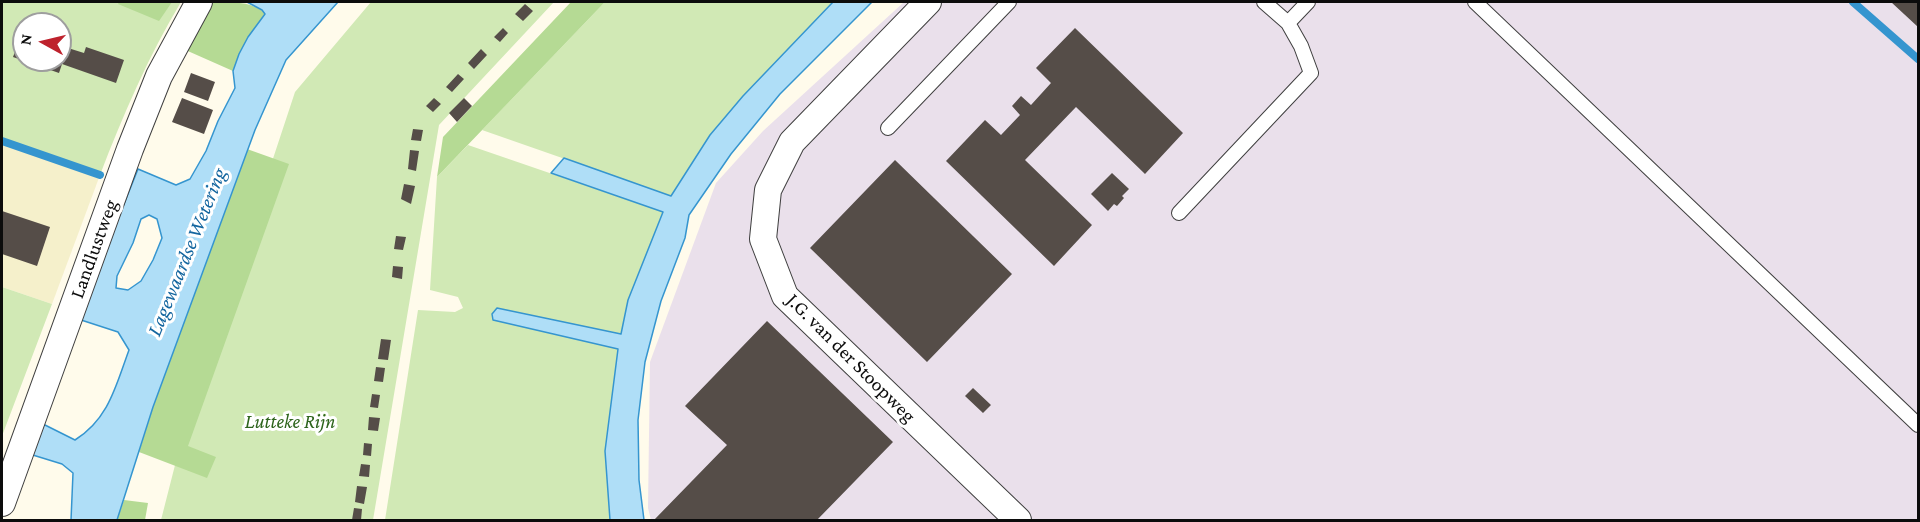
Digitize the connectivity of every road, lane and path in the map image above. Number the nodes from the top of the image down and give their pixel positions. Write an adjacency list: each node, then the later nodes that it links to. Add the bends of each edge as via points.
1 (199, 2): 11 (street, Landlustweg, via 159,76 130,149)
2 (928, 2): 12 (street, J.G. van der Stoopweg, via 792,142 768,190 763,239 785,296)
3 (1009, 2): 8 (lane)
4 (1264, 2): 7 (lane)
5 (1308, 2): 7 (lane)
6 (1475, 2): 10 (lane)
7 (1288, 23): 9 (lane, via 1311,73)
8 (888, 128)
9 (1179, 213)
10 (1918, 425)
11 (2, 503)
12 (1018, 520)

